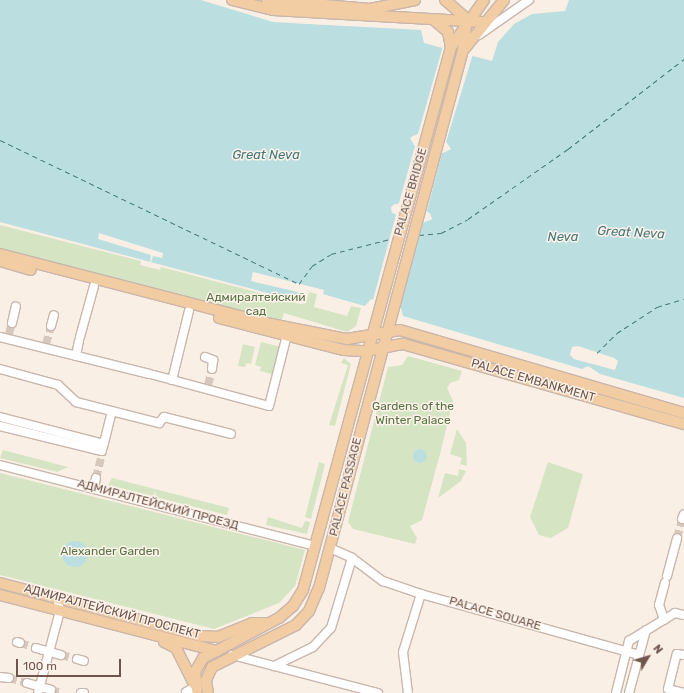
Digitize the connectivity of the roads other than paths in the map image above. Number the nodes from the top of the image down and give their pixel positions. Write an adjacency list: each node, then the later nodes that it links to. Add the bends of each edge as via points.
1 (232, 0): 8 (main road)
2 (267, 0): 9 (main road, via 362,9)
3 (415, 0): 9 (main road)
4 (445, 0): 10 (main road)
5 (484, 0): 10 (main road, PALACE BRIDGE)
6 (504, 0): 12 (main road)
7 (529, 0): 13 (street)
8 (258, 3): 11 (main road)
9 (389, 3)
10 (467, 19): 11 (main road); 12 (main road); 14 (main road, PALACE BRIDGE); 15 (main road)
11 (435, 21): 14 (main road, via 448,32)
12 (483, 22): 13 (street); 15 (main road)
13 (494, 23): 15 (street)
14 (451, 46): 27 (main road, PALACE BRIDGE)
15 (465, 48): 24 (main road, PALACE BRIDGE)
16 (0, 254): 27 (main road, via 266,323 347,339)
17 (0, 261): 18 (main road, PALACE EMBANKMENT)
18 (94, 286): 20 (main road, PALACE EMBANKMENT); 30 (street)
19 (16, 306): 22 (street)
20 (189, 311): 25 (main road, PALACE EMBANKMENT); 34 (street, via 176,350)
21 (54, 315): 23 (street)
22 (12, 323)
23 (51, 326)
24 (386, 332): 27 (main road); 28 (main road, PALACE PASSAGE); 36 (main road, via 400,330)
25 (288, 335): 29 (main road, PALACE EMBANKMENT, via 344,350); 34 (street, via 269,406 207,387)
26 (5, 336): 30 (street)
27 (370, 337): 29 (main road, PALACE PASSAGE)
28 (382, 347): 29 (main road, PALACE EMBANKMENT); 38 (main road, PALACE EMBANKMENT, via 403,344); 47 (main road, PALACE PASSAGE)
29 (366, 351): 46 (main road, PALACE PASSAGE)
30 (76, 356): 34 (street)
31 (205, 356): 33 (street, via 213,360)
32 (0, 369): 35 (street, via 58,385 76,402)
33 (212, 369)
34 (172, 380)
35 (112, 411): 40 (street, via 159,423 164,417); 41 (street)
36 (684, 414)
37 (0, 417): 41 (street)
38 (684, 424)
39 (0, 426): 41 (street)
40 (232, 434)
41 (103, 450)
42 (0, 465): 44 (street, АДМИРАЛТЕЙСКИЙ ПРОЕЗД)
43 (96, 478): 44 (street)
44 (94, 489): 46 (street, АДМИРАЛТЕЙСКИЙ ПРОЕЗД)
45 (677, 538): 55 (street, via 659,605)
46 (315, 546): 56 (main road, via 299,599)
47 (330, 548): 48 (street, PALACE SQUARE); 64 (main road, via 316,596 302,618)
48 (352, 558): 50 (street, PALACE SQUARE, via 384,581); 67 (street, via 338,613 331,628 312,647)
49 (0, 583): 52 (main road, АДМИРАЛТЕЙСКИЙ ПРОСПЕКТ)
50 (420, 594): 61 (street, PALACE SQUARE); 79 (street, via 403,652 403,675)
51 (0, 595): 53 (main road, АДМИРАЛТЕЙСКИЙ ПРОСПЕКТ)
52 (56, 598): 53 (street); 56 (main road, АДМИРАЛТЕЙСКИЙ ПРОСПЕКТ, via 207,637 223,635 252,623)
53 (60, 611): 58 (main road, АДМИРАЛТЕЙСКИЙ ПРОСПЕКТ); 62 (street)
54 (684, 615): 55 (street, via 675,613)
55 (664, 620): 57 (street)
56 (270, 623): 60 (main road)
57 (646, 630): 61 (street, via 629,641); 65 (street)
58 (156, 636): 60 (main road, АДМИРАЛТЕЙСКИЙ ПРОСПЕКТ); 73 (main road, via 176,648)
59 (36, 648): 62 (street)
60 (214, 651): 64 (main road, АДМИРАЛТЕЙСКИЙ ПРОСПЕКТ); 73 (main road, via 196,667)
61 (627, 651): 65 (street, PALACE SQUARE); 80 (street)
62 (49, 652): 63 (street); 71 (street)
63 (61, 655)
64 (232, 655): 67 (street); 77 (main road, via 208,672)
65 (639, 655): 81 (street)
66 (684, 655): 82 (street, via 677,654 668,689)
67 (274, 666): 74 (street)
68 (0, 677): 69 (street)
69 (9, 678)
70 (27, 683): 71 (street)
71 (39, 690): 72 (street)
72 (51, 690)
73 (194, 691)
74 (361, 691): 78 (street)
75 (81, 693): 76 (street)
76 (84, 693)
77 (208, 693)
78 (378, 693)
79 (408, 693)
80 (616, 693)
81 (629, 693)
82 (684, 693)

